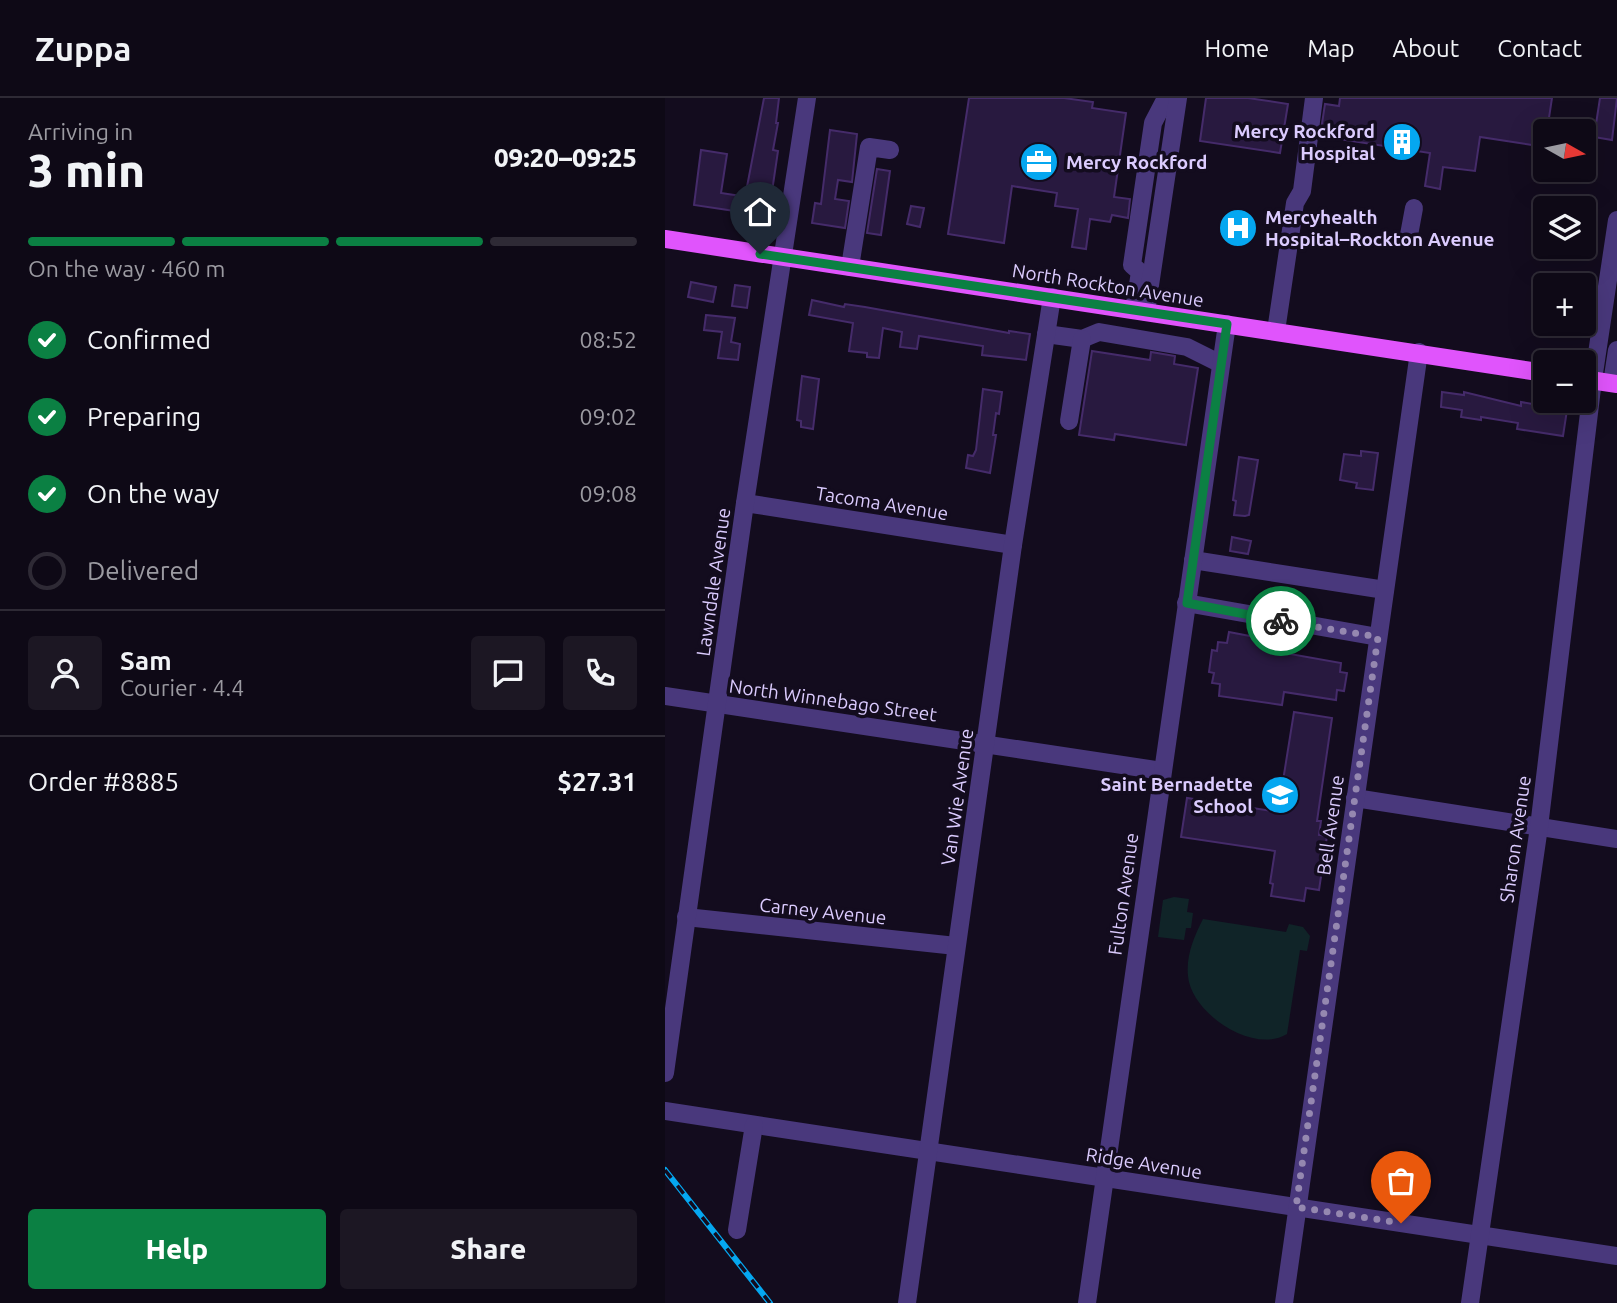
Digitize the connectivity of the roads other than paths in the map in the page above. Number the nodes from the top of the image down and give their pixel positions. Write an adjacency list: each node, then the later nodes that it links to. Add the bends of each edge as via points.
1 (807, 98): 10 (street, Lawndale Avenue)
2 (1166, 98): 13 (street, via 1153,123 1132,265 1140,272)
3 (1178, 98): 13 (street)
4 (1314, 98): 15 (street, via 1302,191 1307,204)
5 (890, 150): 11 (street, via 869,147)
6 (1414, 208): 8 (street)
7 (1617, 220): 18 (street, Sharon Avenue)
8 (1409, 235)
9 (665, 239): 10 (main road, North Rockton Avenue)
10 (784, 258): 11 (main road, North Rockton Avenue); 27 (street, Lawndale Avenue)
11 (850, 267): 12 (main road, North Rockton Avenue)
12 (1052, 297): 13 (main road, North Rockton Avenue); 16 (street, Van Wie Avenue)
13 (1140, 311): 14 (main road, North Rockton Avenue)
14 (1227, 324): 15 (main road, North Rockton Avenue); 21 (street, Fulton Avenue)
15 (1282, 332): 20 (main road, North Rockton Avenue)
16 (1046, 334): 17 (street); 28 (street, Van Wie Avenue)
17 (1081, 339): 21 (street, via 1099,332 1187,347); 26 (street)
18 (1593, 350)
19 (1617, 350): 24 (street)
20 (1419, 352): 22 (main road, North Rockton Avenue); 30 (street, Bell Avenue)
21 (1221, 364): 29 (street, Fulton Avenue)
22 (1533, 371)
23 (1596, 381): 24 (main road)
24 (1615, 384)
25 (1584, 413): 38 (street, Sharon Avenue)
26 (1069, 421)
27 (745, 503): 28 (street, Tacoma Avenue); 34 (street, Lawndale Avenue)
28 (1013, 545): 35 (street, Van Wie Avenue)
29 (1193, 561): 30 (street); 31 (street, Fulton Avenue)
30 (1385, 590): 32 (street, Bell Avenue)
31 (1187, 603): 32 (street); 36 (street, Fulton Avenue)
32 (1378, 637): 37 (street, Bell Avenue)
33 (665, 696): 34 (street, North Winnebago Street)
34 (718, 705): 35 (street, North Winnebago Street); 40 (street, Lawndale Avenue)
35 (986, 743): 36 (street, North Winnebago Street); 41 (street, Van Wie Avenue)
36 (1162, 771): 46 (street, Fulton Avenue)
37 (1355, 798): 38 (street); 47 (street, Bell Avenue)
38 (1539, 827): 39 (street); 49 (street, Sharon Avenue)
39 (1617, 839)
40 (686, 918): 41 (street, Carney Avenue); 42 (street, Lawndale Avenue)
41 (956, 946): 45 (street, Van Wie Avenue)
42 (665, 1073)
43 (665, 1111): 44 (street, Ridge Avenue)
44 (754, 1125): 45 (street, Ridge Avenue); 48 (street)
45 (928, 1151): 46 (street, Ridge Avenue); 51 (street, Van Wie Avenue)
46 (1103, 1178): 47 (street, Ridge Avenue); 52 (street, Fulton Avenue)
47 (1296, 1207): 49 (street, Ridge Avenue); 53 (street, Bell Avenue)
48 (737, 1230)
49 (1479, 1235): 50 (street, Ridge Avenue); 54 (street, Sharon Avenue)
50 (1617, 1256)
51 (907, 1303)
52 (1087, 1303)
53 (1283, 1303)
54 (1470, 1303)

